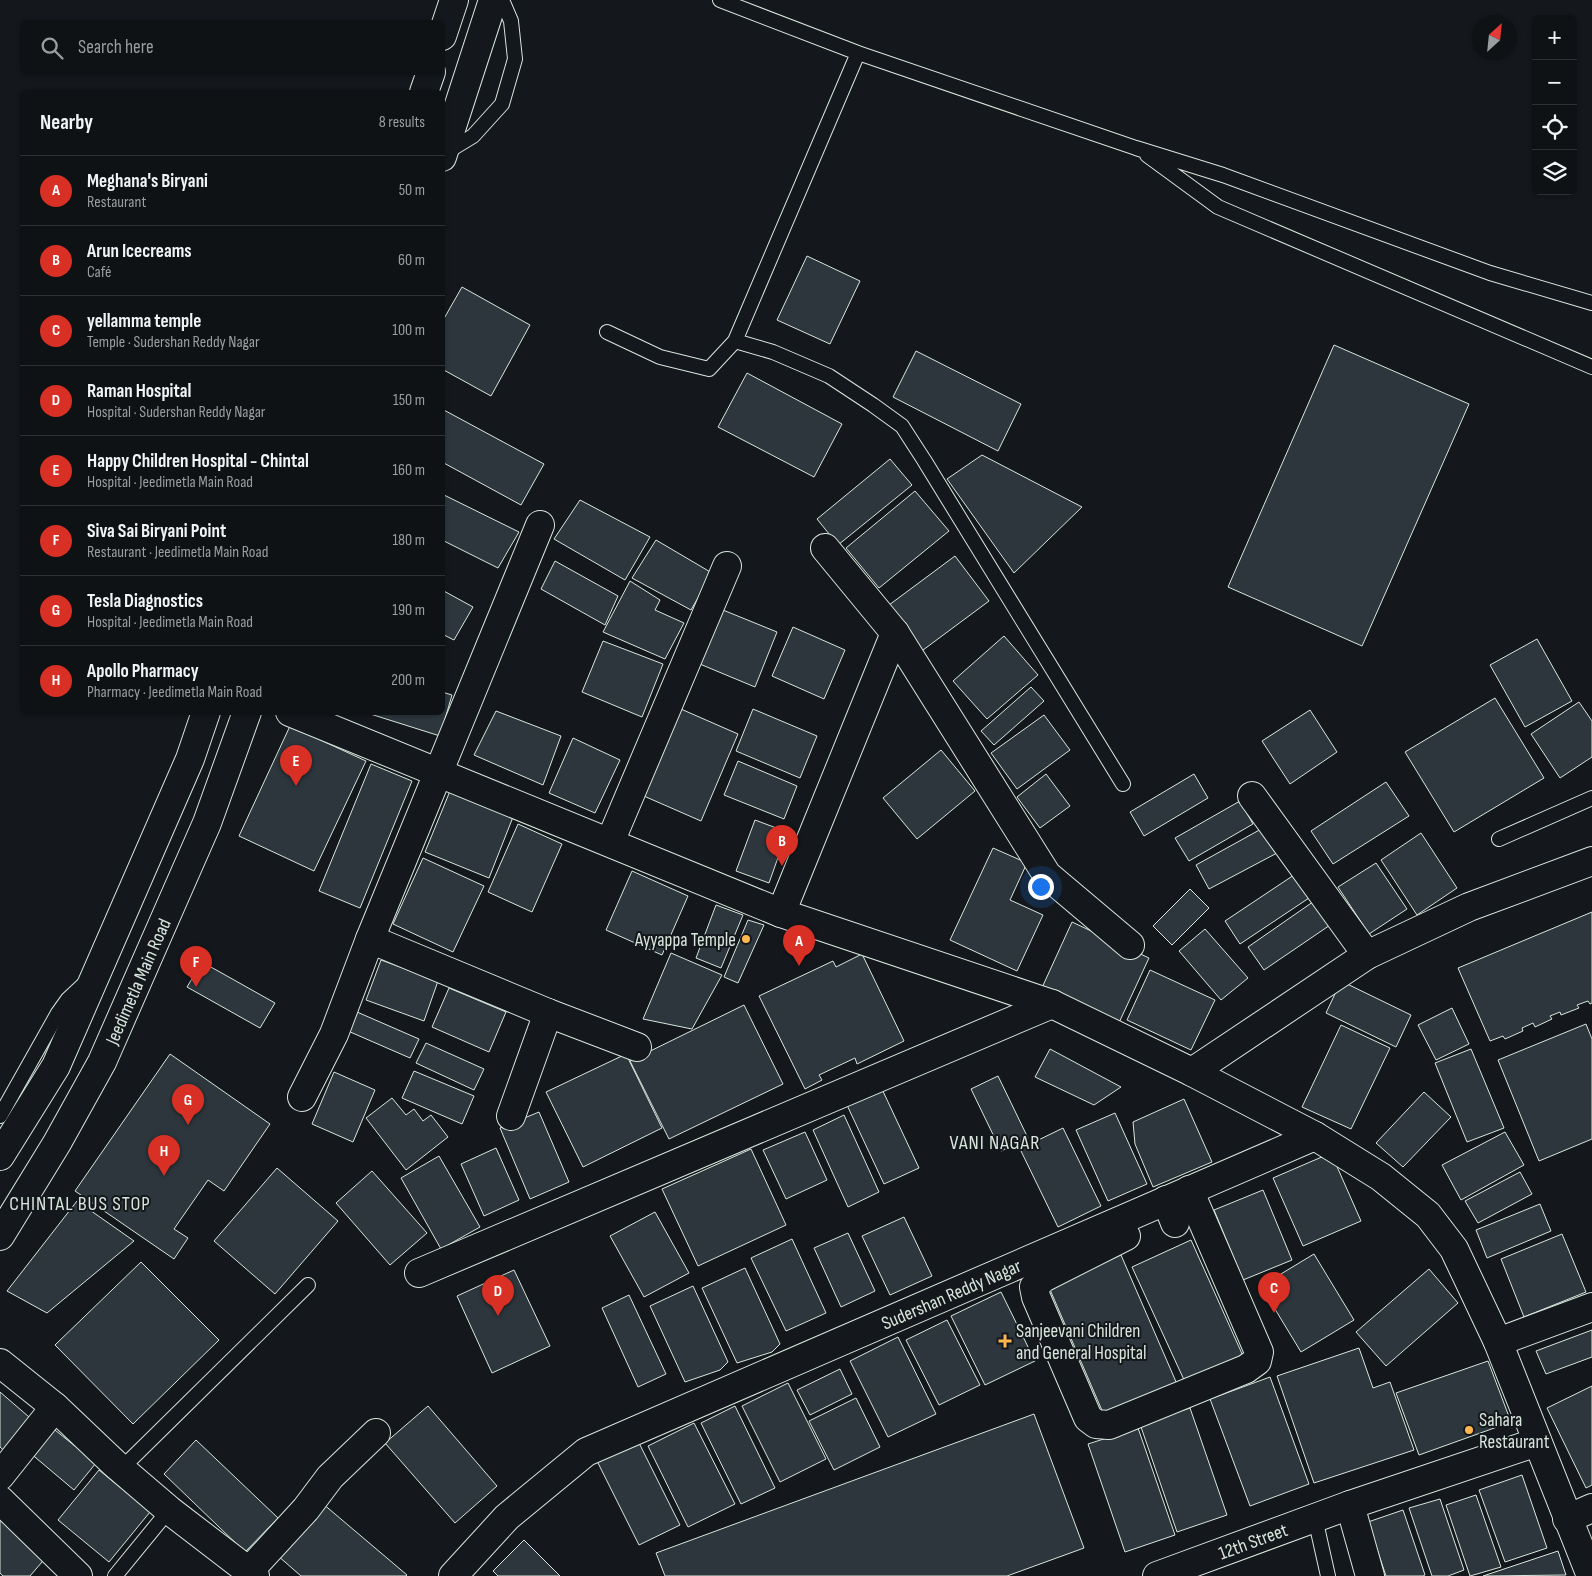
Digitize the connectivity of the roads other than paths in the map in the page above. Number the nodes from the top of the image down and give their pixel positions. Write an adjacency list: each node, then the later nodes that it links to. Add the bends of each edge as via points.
1 (454, 0): 5 (street)
2 (493, 0): 10 (street)
3 (502, 0): 11 (lane, via 512,21 515,59 502,104 473,136)
4 (720, 0): 6 (lane)
5 (445, 27)
6 (858, 53): 9 (lane); 14 (lane)
7 (429, 75): 8 (street)
8 (425, 90)
9 (1136, 148): 12 (lane, via 1223,175 1490,273); 15 (lane, via 1218,207)
10 (445, 149)
11 (445, 154)
12 (1592, 303)
13 (607, 332): 14 (lane, via 660,357 709,368)
14 (735, 341): 24 (lane, via 773,352 829,376 902,426)
15 (1592, 367)
16 (540, 525): 23 (street)
17 (825, 548): 19 (street)
18 (727, 566): 28 (street)
19 (895, 633): 30 (street); 32 (street, via 1047,875)
20 (205, 715): 34 (street, via 190,759)
21 (246, 715): 45 (street, Jeedimetla Main Road, via 207,822 102,1062)
22 (297, 715): 23 (street)
23 (438, 773): 28 (street); 31 (street)
24 (1123, 784)
25 (1252, 796): 33 (street)
26 (1592, 798): 27 (lane)
27 (1499, 839)
28 (610, 842): 30 (street)
29 (1592, 862): 33 (street, via 1469,907)
30 (781, 913): 35 (street)
31 (370, 939): 36 (street); 39 (street, via 334,1034)
32 (1130, 945)
33 (1367, 955): 38 (street)
34 (100, 969): 40 (lane, via 58,1013); 43 (street, via 56,1066)
35 (1052, 1004): 38 (street); 46 (street)
36 (548, 1013): 37 (street); 41 (street)
37 (637, 1047)
38 (1192, 1072): 42 (street)
39 (302, 1097)
40 (0, 1116)
41 (511, 1116)
42 (1315, 1136): 44 (street, Sudershan Reddy Nagar); 49 (street, via 1381,1177 1428,1215 1454,1249)
43 (0, 1156)
44 (1173, 1208): 44 (street, via 1259,1352 1257,1362 1109,1425 1096,1424 1088,1418 1034,1286 1043,1278); 65 (street, Sudershan Reddy Nagar, via 586,1452 507,1517)
45 (0, 1236)
46 (419, 1273)
47 (308, 1285): 54 (lane)
48 (1592, 1308): 49 (street)
49 (1498, 1342): 53 (street)
50 (0, 1363): 51 (street)
51 (55, 1407): 54 (street); 55 (street)
52 (376, 1433): 62 (street, via 330,1476)
53 (1538, 1442): 57 (street, 12th Street); 61 (street)
54 (121, 1469): 59 (street)
55 (0, 1476)
56 (0, 1500): 63 (street)
57 (1350, 1505): 60 (street, 12th Street); 68 (street)
58 (1592, 1508): 61 (street)
59 (169, 1510): 62 (street); 64 (lane)
60 (1315, 1518): 66 (street, 12th Street); 67 (lane)
61 (1567, 1518): 69 (street)
62 (252, 1573)
63 (78, 1576)
64 (115, 1576)
65 (454, 1576)
66 (1157, 1576)
67 (1328, 1576)
68 (1370, 1576)
69 (1591, 1576)

